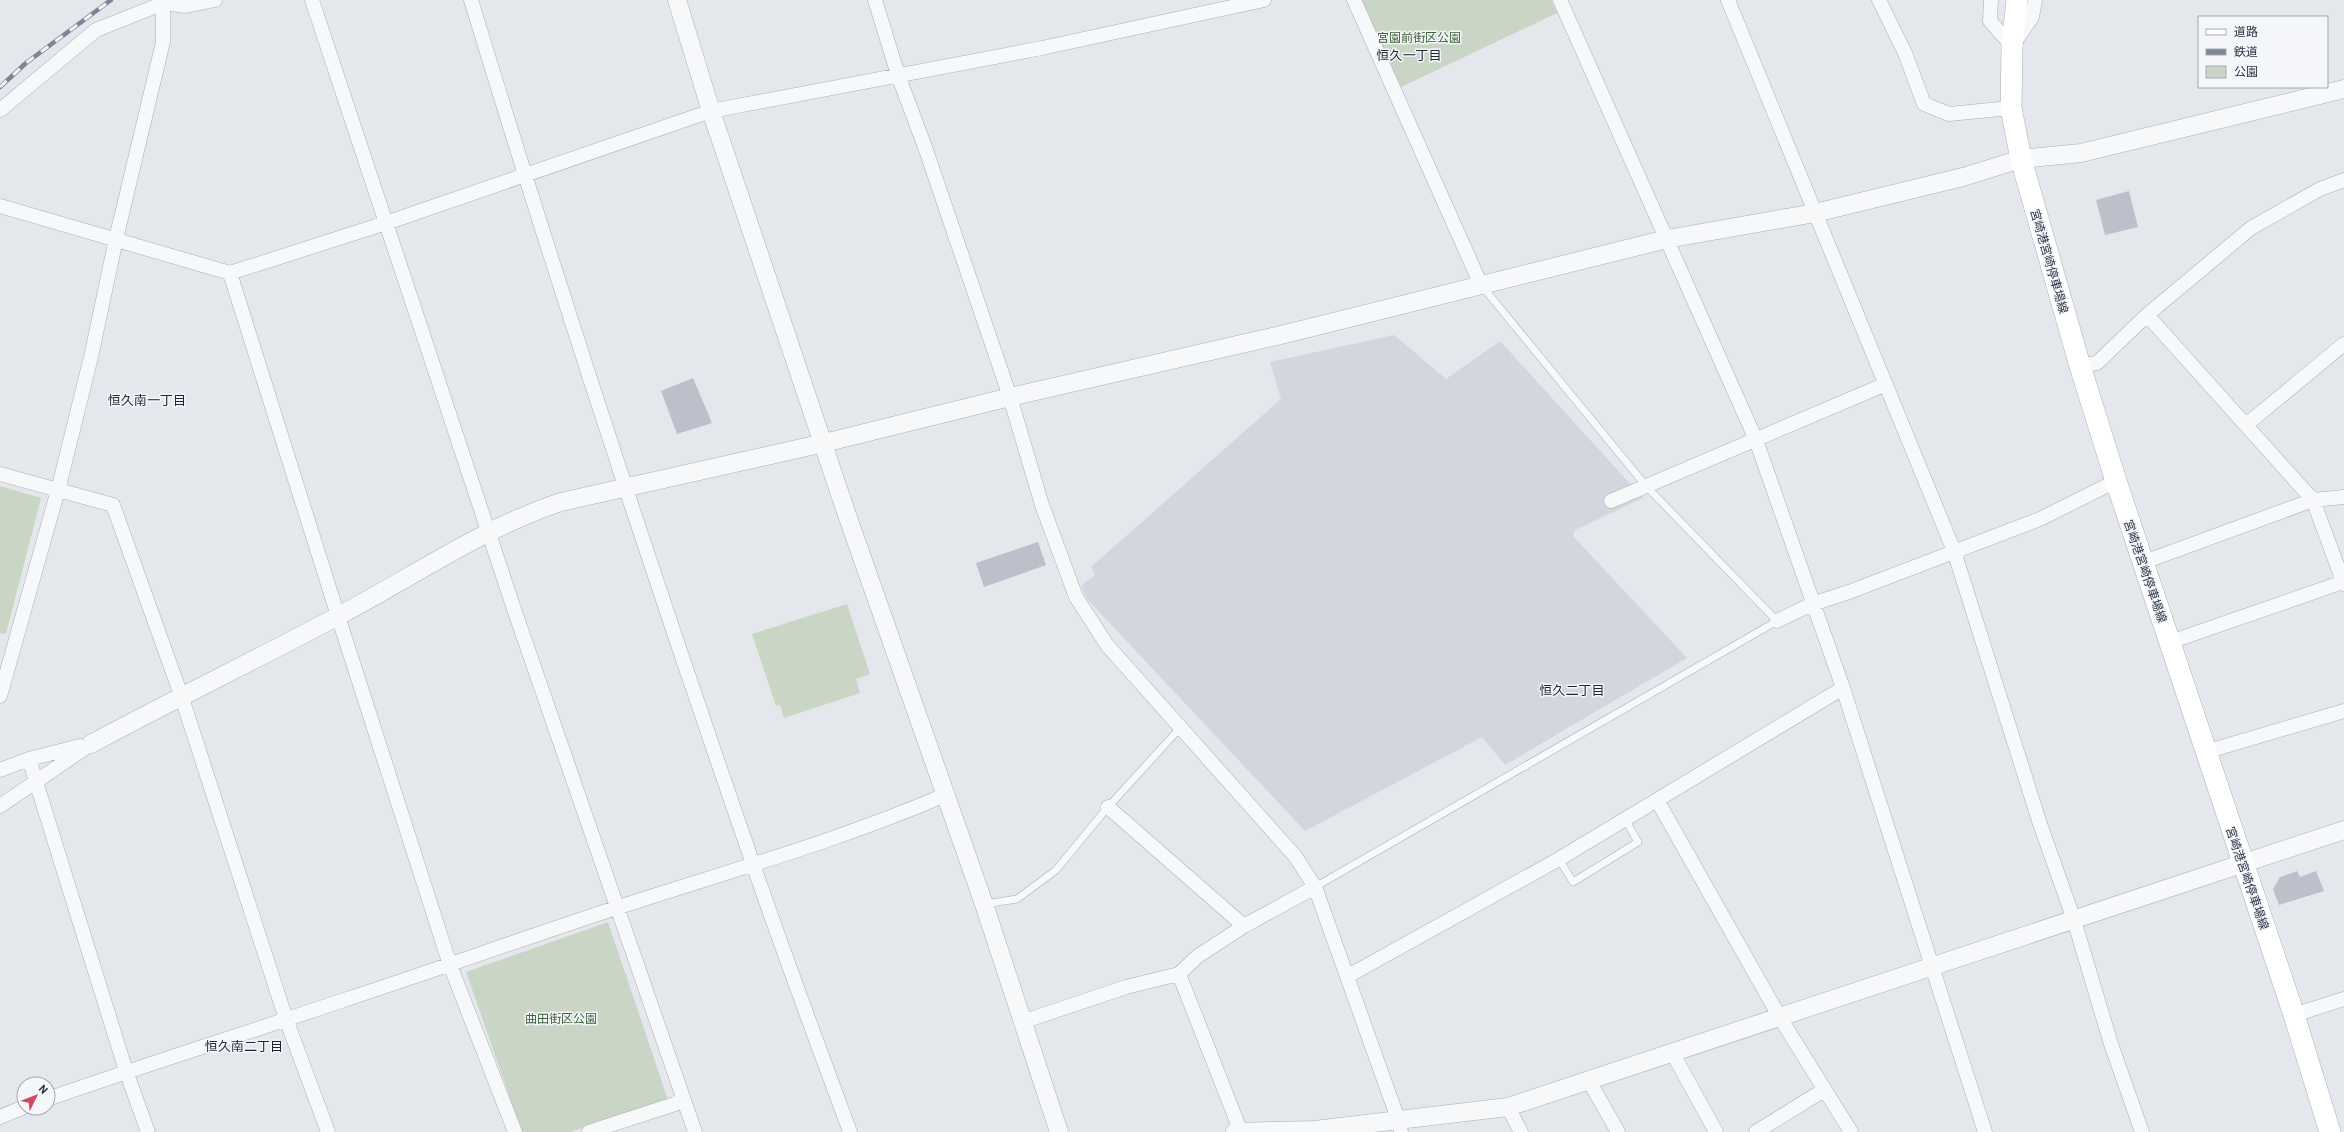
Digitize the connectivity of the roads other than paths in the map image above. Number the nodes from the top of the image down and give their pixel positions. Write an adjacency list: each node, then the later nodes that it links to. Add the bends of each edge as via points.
1 (215, 0): 14 (street, via 185,6)
2 (312, 0): 26 (street)
3 (471, 0): 22 (street)
4 (677, 0): 20 (street)
5 (875, 0): 16 (street)
6 (1264, 0): 16 (street, via 1042,48)
7 (1354, 0): 30 (street)
8 (1560, 0): 28 (street)
9 (1728, 0): 25 (street)
10 (1879, 0): 18 (street, via 1905,53 1924,104 1949,114)
11 (1991, 0): 15 (street, via 1990,21)
12 (2017, 0): 15 (main road, 宮崎港宮崎停車場線)
13 (2035, 0): 15 (street, via 2032,17)
14 (164, 1): 19 (street, via 96,30); 27 (street, via 163,42)
15 (2012, 46): 18 (main road, 宮崎港宮崎停車場線)
16 (898, 75): 20 (street); 35 (street)
17 (2344, 89): 21 (street, via 2081,152)
18 (2011, 108): 21 (main road, 宮崎港宮崎停車場線)
19 (0, 110)
20 (711, 111): 22 (street); 38 (street)
21 (2020, 159): 25 (street, via 1963,177); 33 (main road, 宮崎港宮崎停車場線)
22 (524, 175): 26 (street); 42 (street)
23 (2344, 180): 31 (street, via 2320,190 2251,228)
24 (0, 206): 27 (street)
25 (1815, 213): 28 (street); 34 (street)
26 (386, 223): 29 (street); 47 (street)
27 (116, 239): 29 (street); 43 (street, via 91,357)
28 (1667, 240): 30 (street); 37 (street)
29 (230, 273): 52 (street)
30 (1481, 285): 35 (street, via 1285,334); 41 (lane)
31 (2147, 315): 33 (street, via 2097,363); 36 (street)
32 (2344, 344): 36 (street)
33 (2080, 366): 40 (main road, 宮崎港宮崎停車場線)
34 (1886, 384): 37 (street); 48 (street)
35 (1010, 397): 38 (street); 59 (street, via 1042,505 1076,597 1107,645)
36 (2246, 425): 45 (street)
37 (1756, 440): 41 (street); 51 (street)
38 (824, 443): 42 (street); 65 (street)
39 (0, 474): 43 (street)
40 (2116, 481): 48 (street, via 2040,519); 49 (main road, 宮崎港宮崎停車場線)
41 (1646, 486): 46 (street); 53 (lane)
42 (625, 488): 47 (street, via 561,502 534,511); 72 (street)
43 (58, 490): 56 (street); 57 (street, via 113,505)
44 (2344, 497): 45 (street)
45 (2313, 500): 49 (street); 50 (street)
46 (1611, 501)
47 (490, 533): 52 (street); 76 (street)
48 (1954, 551): 51 (street); 77 (street, via 2039,821)
49 (2144, 562): 54 (main road, 宮崎港宮崎停車場線)
50 (2344, 583): 54 (street)
51 (1812, 604): 53 (street); 55 (street)
52 (338, 616): 57 (street); 79 (street)
53 (1777, 621): 74 (lane)
54 (2170, 642): 61 (main road, 宮崎港宮崎停車場線)
55 (1843, 688): 66 (street); 80 (street)
56 (0, 696)
57 (181, 696): 60 (street); 86 (street)
58 (2344, 711): 61 (street)
59 (1180, 728): 68 (lane); 74 (street, via 1295,856)
60 (90, 744): 62 (street); 64 (street)
61 (2205, 752): 73 (main road, 宮崎港宮崎停車場線)
62 (29, 759): 63 (street); 64 (street)
63 (0, 770)
64 (35, 781): 67 (street); 89 (street)
65 (944, 795): 72 (street, via 905,812); 75 (street)
66 (1657, 800): 69 (street); 85 (street)
67 (0, 806)
68 (1108, 807): 75 (lane, via 1056,870 1017,899); 78 (street)
69 (1625, 819): 71 (street); 71 (lane, via 1638,842 1573,882)
70 (2344, 830): 73 (street)
71 (1559, 858): 82 (street)
72 (753, 864): 76 (street); 103 (street)
73 (2244, 865): 77 (street); 84 (main road, 宮崎港宮崎停車場線)
74 (1315, 887): 78 (street); 82 (street)
75 (984, 904): 87 (street)
76 (616, 908): 79 (street); 93 (street)
77 (2074, 920): 80 (street); 112 (street, via 2111,1044)
78 (1244, 926): 81 (street, via 1198,956)
79 (450, 964): 86 (street); 100 (street)
80 (1934, 967): 85 (street); 111 (street)
81 (1179, 974): 87 (street, via 1126,987); 105 (street)
82 (1348, 976): 97 (street)
83 (2344, 999): 84 (street)
84 (2294, 1015): 113 (main road, 宮崎港宮崎停車場線)
85 (1779, 1016): 88 (street); 91 (street)
86 (286, 1019): 89 (street); 99 (street)
87 (1022, 1022): 104 (street)
88 (1673, 1054): 90 (street); 108 (street)
89 (126, 1071): 92 (street); 98 (street)
90 (1589, 1081): 94 (street); 107 (street)
91 (1824, 1090): 109 (street); 110 (street)
92 (56, 1096)
93 (684, 1101): 101 (street); 102 (street)
94 (1508, 1107): 97 (street); 106 (street)
95 (16, 1110): 96 (street)
96 (0, 1117)
97 (1399, 1125): 105 (street)
98 (148, 1132)
99 (328, 1132)
100 (515, 1132)
101 (589, 1132)
102 (695, 1132)
103 (850, 1132)
104 (1059, 1132)
105 (1239, 1132)
106 (1521, 1132)
107 (1618, 1132)
108 (1716, 1132)
109 (1756, 1132)
110 (1851, 1132)
111 (1986, 1132)
112 (2142, 1132)
113 (2330, 1132)

